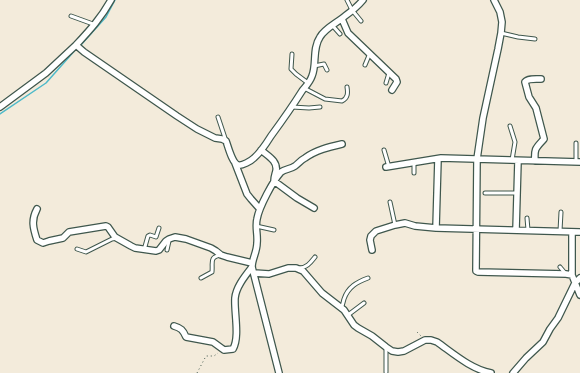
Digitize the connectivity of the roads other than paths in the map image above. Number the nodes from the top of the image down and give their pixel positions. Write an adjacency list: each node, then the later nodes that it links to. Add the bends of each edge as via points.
1 (111, 0): 9 (street)
2 (347, 0): 5 (lane)
3 (363, 0): 5 (street)
4 (494, 0): 11 (street, via 500,12)
5 (352, 10): 7 (street); 8 (lane)
6 (71, 16): 9 (lane)
7 (342, 19): 10 (street); 15 (street, via 348,32)
8 (361, 21)
9 (95, 25): 14 (street)
10 (332, 25): 12 (lane); 18 (street, via 317,42)
11 (501, 33): 13 (lane); 37 (street)
12 (340, 34)
13 (534, 39)
14 (77, 46): 26 (street); 31 (street, via 197,129)
15 (370, 53): 17 (lane); 20 (street)
16 (292, 54): 23 (lane, via 291,69)
17 (365, 65)
18 (314, 66): 19 (lane, via 324,64); 23 (street, via 312,77)
19 (328, 70)
20 (389, 72): 22 (lane); 25 (street, via 398,80)
21 (542, 79): 39 (street, via 528,79 525,82 536,108 544,139 536,149)
22 (386, 82)
23 (306, 86): 24 (lane, via 325,98 342,102 348,93); 27 (street)
24 (347, 86)
25 (392, 90)
26 (0, 107)
27 (292, 107): 28 (lane); 34 (street)
28 (320, 107)
29 (218, 117): 31 (lane)
30 (510, 126): 38 (lane, via 515,142)
31 (226, 141): 42 (street)
32 (576, 143): 41 (lane)
33 (342, 144): 45 (street, via 328,147 305,158 284,170)
34 (261, 150): 42 (street, via 250,161); 45 (street, via 275,163)
35 (384, 150): 43 (lane)
36 (438, 158): 37 (street); 40 (street); 57 (street)
37 (477, 160): 38 (street); 59 (street)
38 (515, 160): 39 (street); 46 (street)
39 (535, 161): 41 (street)
40 (414, 162): 43 (street); 44 (lane)
41 (578, 162)
42 (235, 164): 49 (street, via 247,194)
43 (388, 167)
44 (414, 173)
45 (274, 181): 49 (street); 50 (street)
46 (517, 193): 47 (lane); 60 (street)
47 (484, 194)
48 (390, 202): 54 (lane)
49 (260, 208): 55 (street)
50 (314, 208)
51 (37, 209): 65 (street, via 33,222 37,240 40,242 63,238 69,232 103,226 108,226 112,235)
52 (561, 212): 62 (lane)
53 (527, 218): 61 (lane)
54 (395, 225): 57 (street, via 405,223); 70 (street, via 372,234)
55 (256, 226): 58 (lane); 73 (street, via 257,242)
56 (159, 228): 68 (lane, via 156,237 148,236)
57 (436, 228): 59 (street)
58 (274, 230)
59 (476, 230): 60 (street); 77 (street, via 477,272)
60 (516, 230): 61 (street)
61 (528, 230): 62 (street)
62 (560, 231): 64 (street)
63 (580, 231): 64 (street)
64 (572, 232): 77 (street)
65 (119, 238): 67 (lane, via 86,252); 68 (street, via 135,248)
66 (169, 239): 68 (street, via 159,250); 69 (lane); 71 (street, via 186,239)
67 (77, 249)
68 (144, 250)
69 (167, 250)
70 (372, 250)
71 (221, 255): 73 (street); 78 (lane, via 213,258 212,272)
72 (315, 256): 75 (lane, via 304,268)
73 (252, 265): 76 (street); 86 (street, via 242,280 235,298 236,335 233,349 224,350 213,342 186,337 183,330)
74 (560, 267): 77 (lane)
75 (296, 268): 76 (street, via 269,274); 84 (street, via 303,271 322,293)
76 (254, 274): 89 (street)
77 (569, 274): 81 (street)
78 (201, 278)
79 (368, 278): 84 (lane, via 349,290)
80 (580, 278): 81 (street)
81 (575, 283): 82 (street); 91 (street, via 543,342)
82 (580, 295)
83 (364, 303): 85 (lane)
84 (341, 308): 85 (street)
85 (348, 315): 87 (street, via 354,325)
86 (174, 326)
87 (386, 347): 88 (lane); 90 (street, via 398,352 425,340 431,340 474,367)
88 (386, 372)
89 (279, 373)
90 (491, 373)
91 (514, 373)

